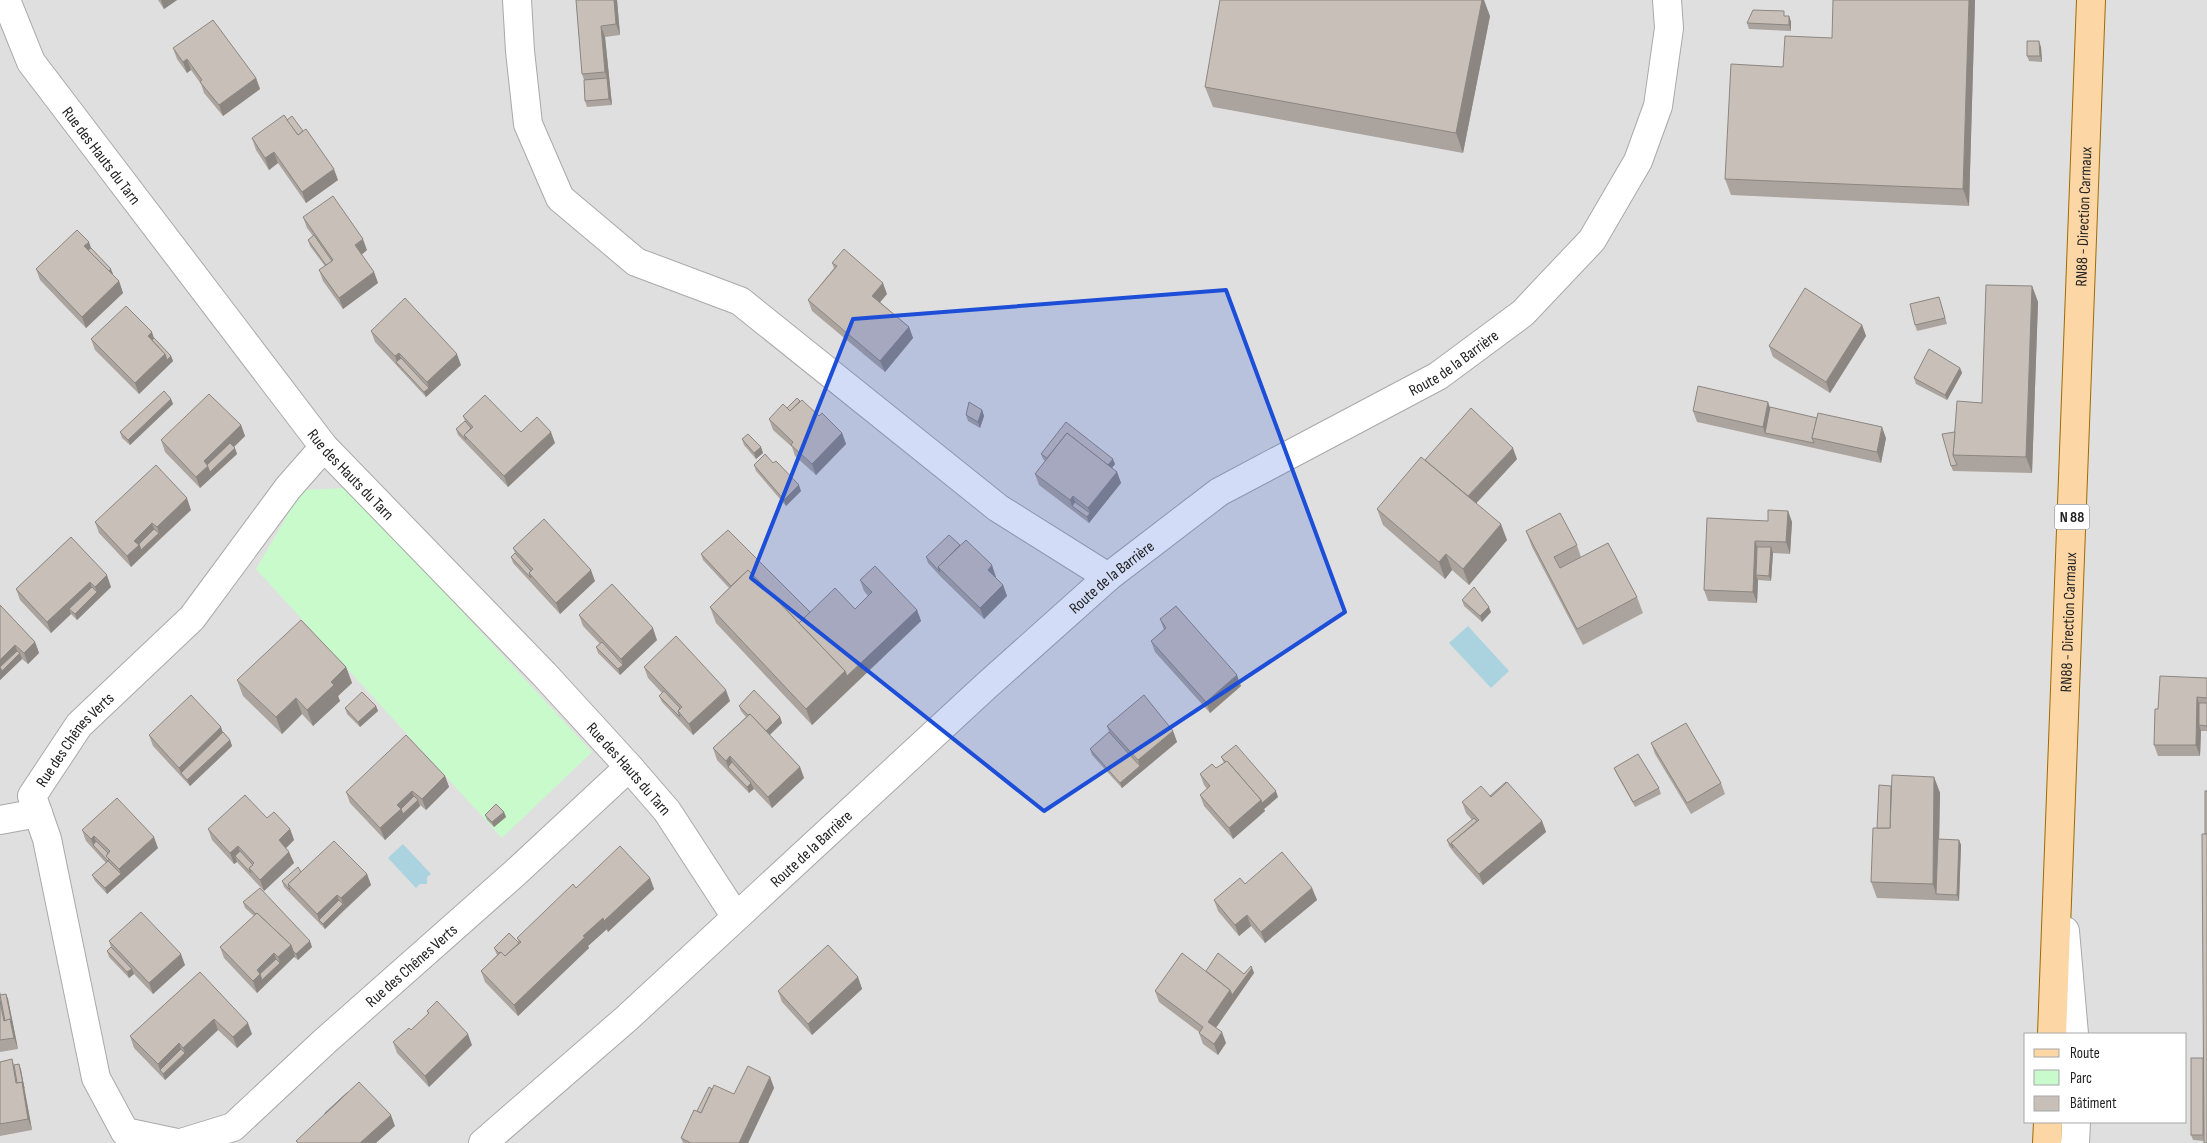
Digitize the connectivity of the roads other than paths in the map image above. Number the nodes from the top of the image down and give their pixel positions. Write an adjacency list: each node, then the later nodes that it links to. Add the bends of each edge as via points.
1 (6, 0): 5 (street, Rue des Hauts du Tarn, via 31,62)
2 (517, 0): 6 (street, via 528,124 560,198 636,262 740,301 998,508)
3 (1667, 0): 6 (street, Route de la Barrière, via 1669,28 1658,106 1638,160 1592,240 1523,313 1438,376 1219,492)
4 (2091, 0): 10 (main road, RN88 - Direction Carmaux / N 88)
5 (324, 447): 7 (street, Rue des Hauts du Tarn, via 544,674); 8 (street, Rue des Chênes Verts, via 288,488 192,618 79,725 32,796)
6 (1108, 577): 11 (street, Route de la Barrière)
7 (629, 767): 11 (street, Rue des Hauts du Tarn, via 667,811); 16 (street, Rue des Chênes Verts, via 233,1127)
8 (38, 813): 9 (street); 16 (street, Rue des Chênes Verts, via 47,839 96,1078 125,1132)
9 (0, 820)
10 (2059, 865): 12 (main road, RN88 - Direction Carmaux / N 88); 13 (street)
11 (736, 917): 17 (street, Route de la Barrière, via 626,1019)
12 (2052, 1033)
13 (2074, 1033)
14 (2048, 1123): 18 (main road)
15 (2076, 1123): 19 (street)
16 (179, 1143)
17 (482, 1143)
18 (2047, 1143)
19 (2075, 1143)

